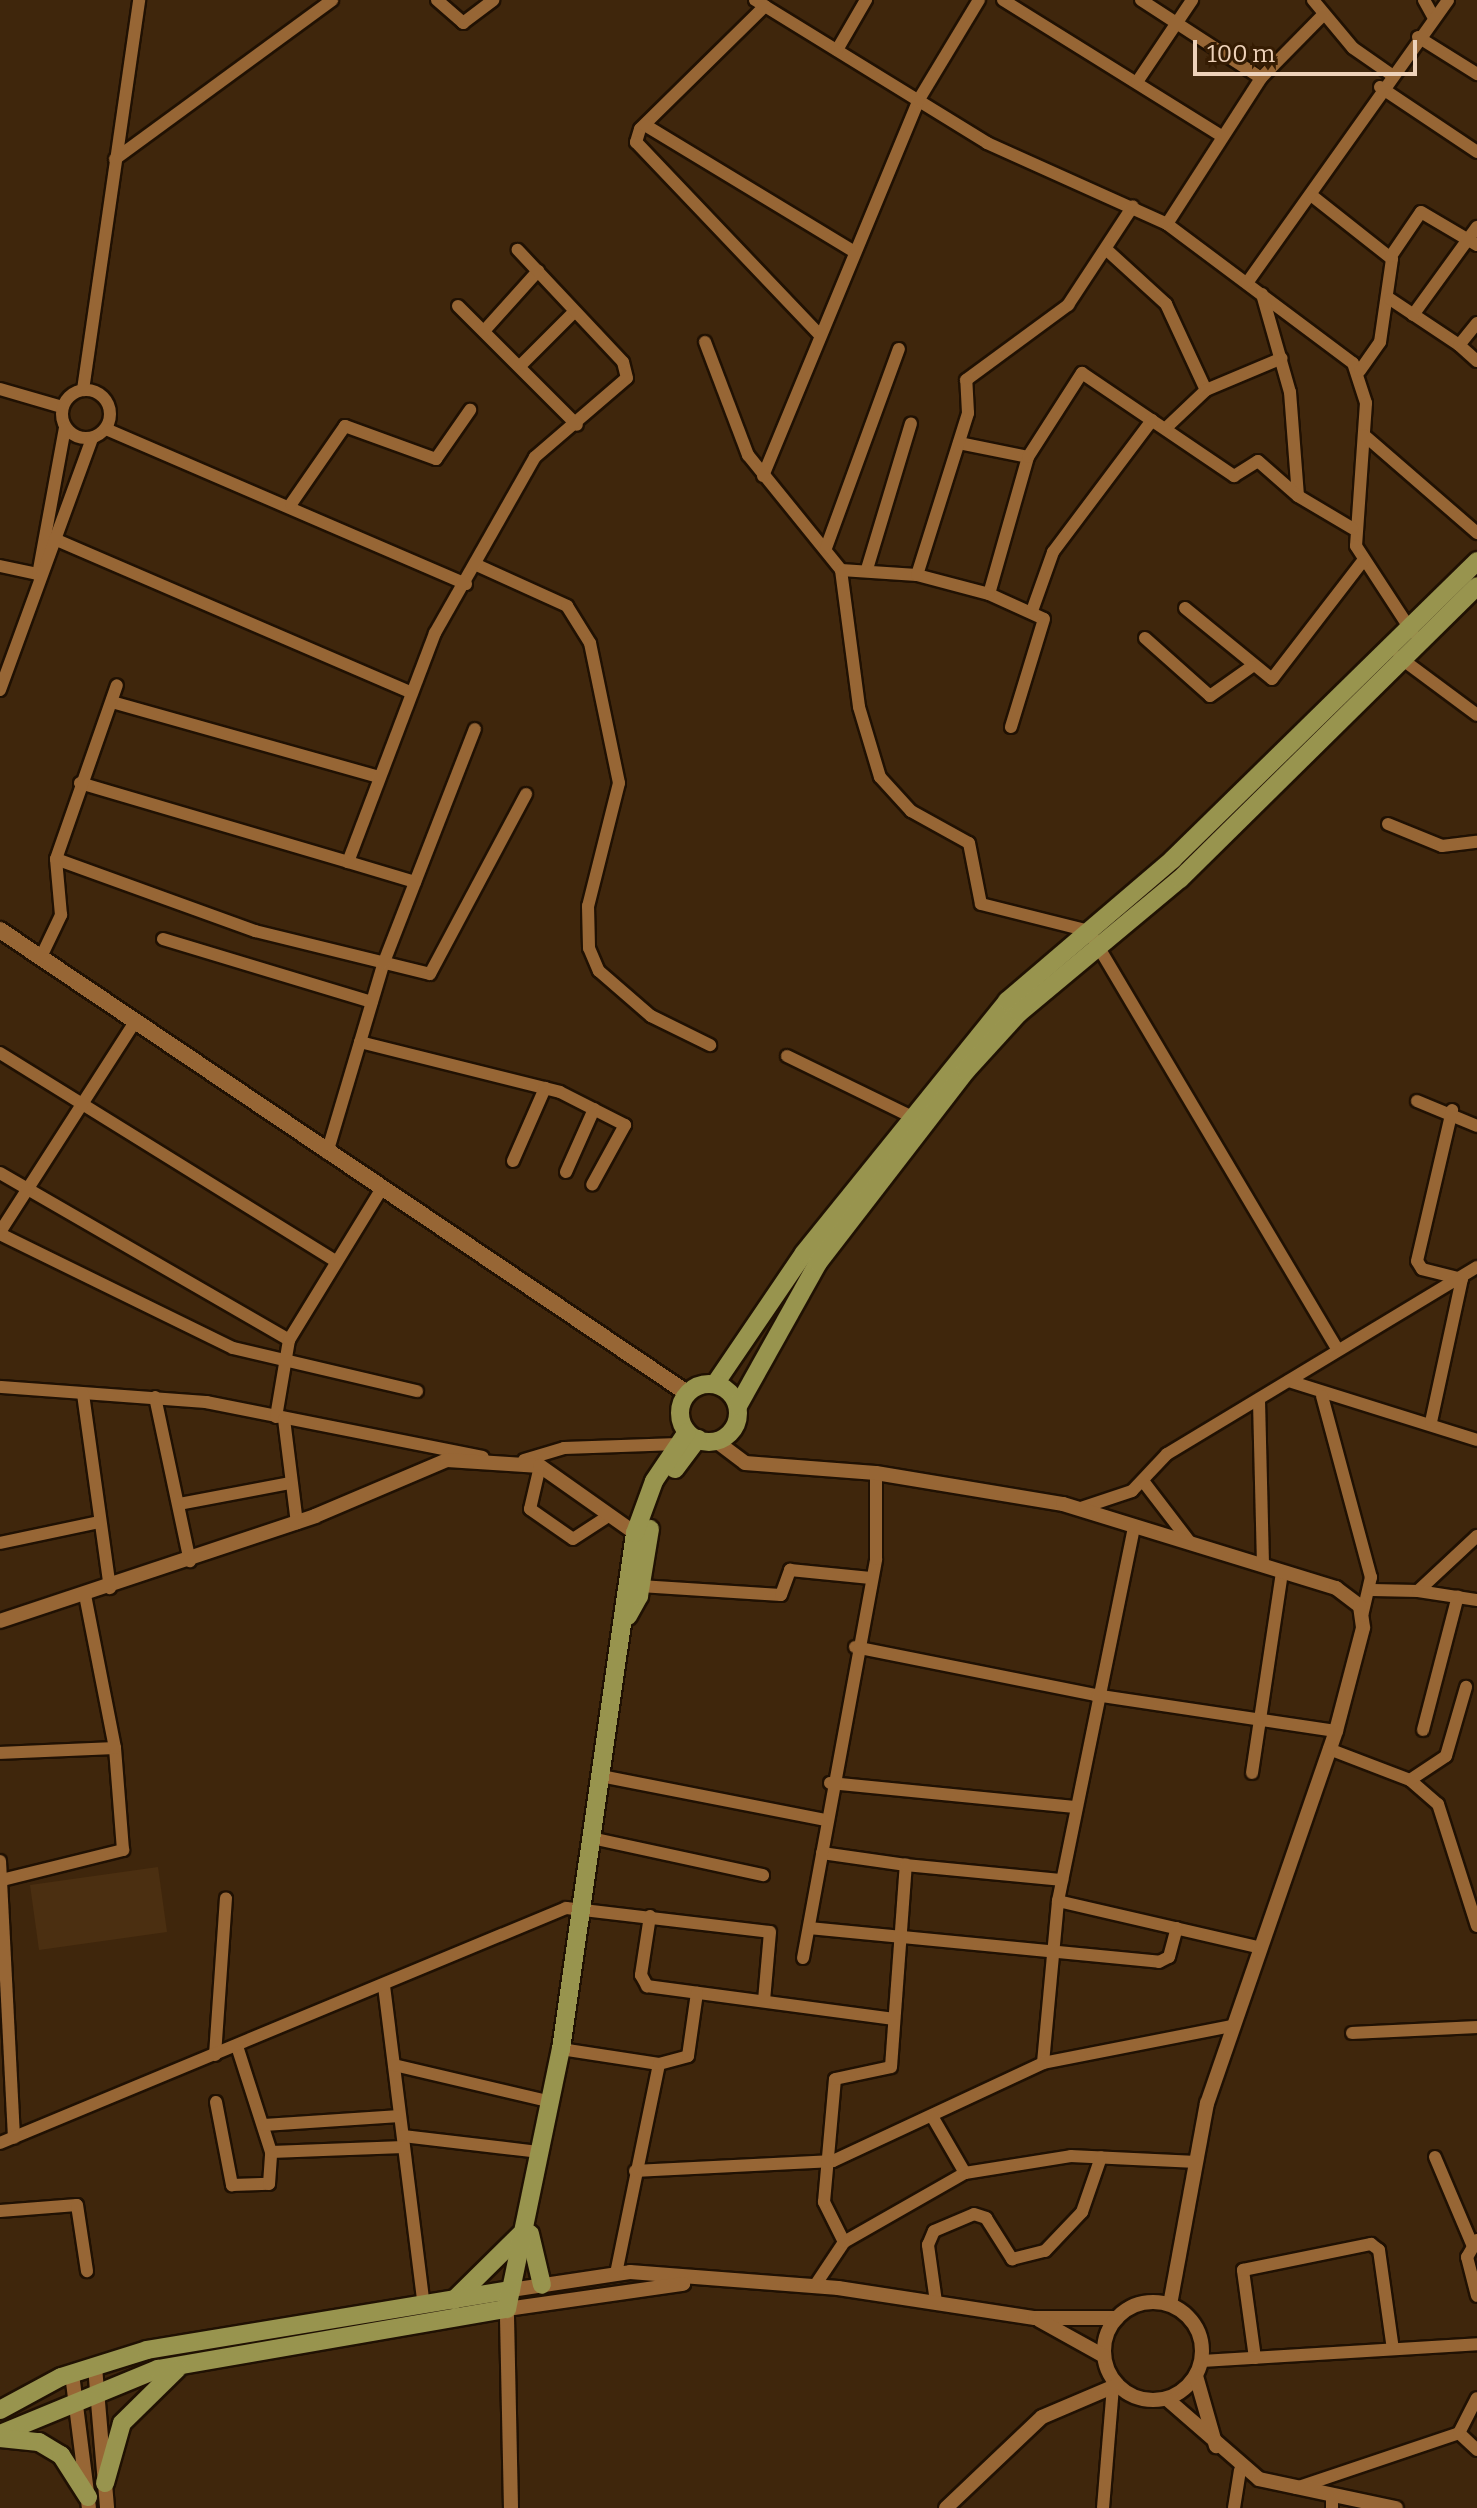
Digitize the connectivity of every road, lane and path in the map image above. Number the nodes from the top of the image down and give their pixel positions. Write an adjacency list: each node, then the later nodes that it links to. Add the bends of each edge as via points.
1 (139, 0): 28 (street)
2 (332, 0): 28 (street)
3 (437, 0): 4 (street, via 463,23)
4 (493, 0)
5 (866, 0): 18 (street)
6 (979, 0): 24 (street)
7 (1003, 0): 22 (street)
8 (1141, 0): 16 (street)
9 (1192, 0): 16 (street)
10 (1313, 0): 14 (street)
11 (1424, 0): 15 (street)
12 (1448, 0): 15 (street)
13 (760, 3): 18 (street); 25 (street)
14 (1323, 15): 19 (street); 21 (street)
15 (1433, 16): 17 (street)
16 (1176, 24): 21 (street); 22 (street)
17 (1418, 37): 19 (street); 20 (street)
18 (837, 50): 24 (street)
19 (1389, 73): 23 (street)
20 (1477, 74)
21 (1261, 78): 26 (street)
22 (1137, 82): 26 (street)
23 (1380, 87): 27 (street); 29 (street)
24 (918, 101): 30 (street, via 987,143); 35 (street)
25 (645, 125): 35 (street); 47 (street, via 637,149)
26 (1220, 135): 31 (street)
27 (1477, 152)
28 (115, 159): 56 (street)
29 (1311, 195): 37 (street); 39 (street)
30 (1133, 206): 31 (street); 36 (street)
31 (1167, 224): 39 (street)
32 (1477, 227): 33 (street)
33 (1473, 243): 37 (street, via 1421,212); 44 (street)
34 (518, 250): 38 (street)
35 (853, 251): 47 (street)
36 (1108, 251): 57 (street, via 1166,304); 68 (street, via 1057,315 971,373)
37 (1391, 256): 41 (street)
38 (538, 271): 43 (street); 46 (street)
39 (1247, 283): 40 (street)
40 (1262, 294): 51 (street); 54 (street)
41 (1390, 299): 44 (street); 54 (street, via 1376,350)
42 (458, 306): 46 (street)
43 (574, 312): 53 (street); 62 (street, via 627,370 623,385)
44 (1413, 315): 49 (street)
45 (1477, 323): 49 (street)
46 (484, 331): 53 (street)
47 (819, 334): 70 (street)
48 (705, 342): 70 (street, via 736,431)
49 (1459, 345): 52 (street)
50 (899, 349): 76 (street)
51 (1282, 358): 57 (street); 71 (street)
52 (1477, 361)
53 (521, 365): 62 (street)
54 (1360, 371): 66 (street)
55 (0, 389): 58 (street)
56 (83, 390): 58 (street); 65 (street, via 108,404)
57 (1206, 390): 63 (street)
58 (62, 407): 64 (street)
59 (470, 410): 72 (street, via 436,459 340,428)
60 (1152, 420): 63 (street); 69 (street, via 1076,374); 89 (street, via 1053,552)
61 (911, 423): 81 (street)
62 (577, 425): 80 (street, via 535,457)
63 (1167, 427): 71 (street, via 1236,477 1260,462)
64 (65, 428): 67 (street); 84 (street)
65 (106, 429): 67 (street); 72 (street)
66 (1364, 435): 73 (street); 74 (street)
67 (92, 439): 75 (street)
68 (959, 443): 69 (street); 83 (street)
69 (1028, 457): 87 (street)
70 (763, 476): 76 (street)
71 (1298, 496): 73 (street)
72 (291, 504): 85 (street)
73 (1352, 528): 77 (street)
74 (1477, 533)
75 (59, 541): 84 (street); 96 (street)
76 (826, 548): 82 (street)
77 (1363, 561): 90 (street); 93 (street, via 1280,672 1268,679)
78 (1477, 561): 90 (main road)
79 (0, 566): 84 (street)
80 (479, 566): 85 (street); 117 (street, via 567,606 590,643 619,783 588,906 589,948 599,971 651,1016)
81 (867, 569): 82 (street); 83 (street)
82 (841, 570): 110 (street, via 859,707 880,777 911,811 969,843 981,904)
83 (917, 575): 87 (street)
84 (37, 580): 95 (street)
85 (466, 584): 96 (street)
86 (1477, 586): 90 (main road)
87 (989, 594): 89 (street)
88 (1185, 608): 93 (street)
89 (1032, 611): 99 (street, via 1043,624)
90 (1414, 634): 92 (main road)
91 (1145, 638): 93 (street, via 1210,696)
92 (1395, 653): 98 (street); 110 (main road)
93 (1251, 667)
94 (117, 685): 97 (street)
95 (0, 690)
96 (410, 692): 101 (street)
97 (112, 702): 101 (street); 102 (street)
98 (1477, 715)
99 (1011, 727)
100 (475, 729): 108 (street)
101 (376, 776): 107 (street)
102 (80, 783): 106 (street); 107 (street)
103 (526, 794): 113 (street, via 436,972)
104 (1388, 824): 105 (street, via 1442,846)
105 (1476, 843)
106 (56, 859): 112 (street, via 61,915); 113 (street, via 255,931)
107 (348, 862): 108 (street)
108 (415, 882): 113 (street)
109 (0, 930): 112 (main road)
110 (1094, 938): 125 (main road, via 1007,1001); 140 (street)
111 (163, 939): 114 (street)
112 (41, 957): 115 (main road)
113 (384, 962): 114 (street)
114 (372, 1002): 116 (street)
115 (135, 1022): 122 (street); 127 (main road)
116 (360, 1042): 120 (street); 127 (street)
117 (710, 1045)
118 (0, 1053): 122 (street)
119 (787, 1056): 125 (street)
120 (545, 1088): 123 (street); 128 (street)
121 (1417, 1101): 124 (street)
122 (80, 1103): 132 (street); 136 (street)
123 (594, 1109): 129 (street); 131 (street, via 625,1125)
124 (1452, 1110): 126 (street); 138 (street, via 1417,1261 1422,1269)
125 (918, 1120): 134 (main road)
126 (1477, 1126)
127 (327, 1153): 133 (main road)
128 (513, 1161)
129 (566, 1172)
130 (0, 1173): 132 (street)
131 (592, 1185)
132 (27, 1188): 135 (street); 139 (street)
133 (381, 1190): 136 (street); 146 (main road)
134 (860, 1194): 143 (main road); 151 (main road)
135 (0, 1233): 141 (street, via 211,1339)
136 (335, 1261): 139 (street)
137 (1477, 1267): 138 (street)
138 (1460, 1276): 140 (street); 153 (street)
139 (289, 1340): 141 (street)
140 (1337, 1349): 142 (street)
141 (280, 1360): 145 (street); 152 (street)
142 (1289, 1381): 148 (street); 150 (street)
143 (715, 1384): 146 (main road); 151 (main road)
144 (0, 1387): 147 (street)
145 (417, 1391)
146 (687, 1393): 154 (main road, via 680,1409)
147 (83, 1394): 149 (street); 165 (street)
148 (1322, 1396): 153 (street); 178 (street)
149 (155, 1397): 152 (street); 162 (street)
150 (1259, 1401): 160 (street, via 1167,1454); 173 (street)
151 (738, 1406): 154 (main road, via 737,1421)
152 (280, 1418): 156 (street); 161 (street)
153 (1431, 1422): 155 (street)
154 (695, 1439): 157 (street, via 564,1448); 159 (street, via 745,1463); 168 (main road); 176 (main road, via 657,1506)
155 (1477, 1440)
156 (490, 1458): 157 (street); 166 (street, via 419,1466)
157 (524, 1460): 158 (street)
158 (540, 1466): 164 (street); 164 (street, via 530,1509 540,1516 573,1539)
159 (876, 1473): 163 (street); 175 (street)
160 (1143, 1481): 163 (street, via 1121,1496); 170 (street)
161 (290, 1483): 162 (street); 166 (street)
162 (179, 1504): 172 (street)
163 (1078, 1509): 167 (street)
164 (610, 1515): 168 (street)
165 (100, 1522): 171 (street); 177 (street)
166 (297, 1523): 172 (street)
167 (1134, 1526): 170 (street); 188 (street)
168 (635, 1533): 184 (main road)
169 (1477, 1536): 179 (street)
170 (1189, 1541): 173 (street)
171 (0, 1543)
172 (190, 1561): 177 (street)
173 (1263, 1565): 174 (street)
174 (1282, 1572): 183 (street, via 1336,1588); 189 (street)
175 (871, 1578): 176 (street, via 790,1570 781,1595); 186 (street)
176 (640, 1586): 184 (main road)
177 (110, 1588): 180 (street)
178 (1372, 1590): 179 (street); 183 (street)
179 (1418, 1591): 181 (street)
180 (85, 1595): 185 (street); 192 (street)
181 (1458, 1596): 182 (street); 190 (street)
182 (1477, 1600)
183 (1363, 1613): 191 (street)
184 (628, 1616): 196 (main road)
185 (0, 1621)
186 (855, 1647): 188 (street); 198 (street)
187 (1466, 1687): 197 (street, via 1449,1752)
188 (1095, 1695): 189 (street); 199 (street)
189 (1260, 1718): 191 (street); 195 (street)
190 (1423, 1730)
191 (1336, 1731): 193 (street)
192 (115, 1748): 194 (street); 206 (street, via 121,1855)
193 (1329, 1749): 197 (street); 217 (street)
194 (0, 1753)
195 (1252, 1773)
196 (606, 1777): 200 (street); 201 (main road)
197 (1410, 1780): 213 (street, via 1447,1819)
198 (830, 1783): 199 (street); 200 (street)
199 (1075, 1807): 207 (street)
200 (825, 1820): 202 (street)
201 (596, 1839): 205 (street); 211 (main road)
202 (822, 1853): 204 (street); 214 (street)
203 (0, 1861): 206 (street)
204 (906, 1865): 207 (street); 216 (street)
205 (763, 1875)
206 (2, 1880): 210 (street)
207 (1062, 1880): 209 (street)
208 (226, 1898): 229 (street)
209 (1058, 1901): 215 (street); 218 (street)
210 (2, 1906): 238 (street)
211 (584, 1906): 212 (street); 220 (street, via 552,1911); 228 (main road)
212 (650, 1916): 221 (street, via 642,1981); 222 (street, via 770,1932)
213 (1477, 1926)
214 (809, 1928): 216 (street); 219 (street)
215 (1177, 1928): 217 (street); 218 (street, via 1163,1962)
216 (898, 1942): 218 (street); 223 (street)
217 (1258, 1947): 224 (street)
218 (1051, 1953): 230 (street)
219 (803, 1958)
220 (384, 1986): 227 (street); 232 (street)
221 (697, 1993): 222 (street); 231 (street, via 688,2056)
222 (764, 2000): 223 (street)
223 (894, 2019): 245 (street, via 889,2070 835,2079)
224 (1231, 2026): 230 (street); 246 (street)
225 (1477, 2027): 226 (street)
226 (1352, 2033)
227 (237, 2046): 229 (street); 237 (street)
228 (561, 2049): 231 (street); 234 (main road)
229 (215, 2055): 238 (street)
230 (1043, 2063): 236 (street)
231 (659, 2064): 247 (street)
232 (394, 2065): 234 (street); 235 (street)
233 (216, 2102): 241 (street, via 234,2188 269,2184)
234 (552, 2102): 242 (main road)
235 (400, 2116): 237 (street); 239 (street)
236 (932, 2116): 245 (street); 248 (street)
237 (264, 2125): 241 (street)
238 (14, 2138): 240 (street)
239 (404, 2142): 241 (street); 242 (street); 264 (street)
240 (0, 2143)
241 (271, 2152)
242 (540, 2152): 249 (main road)
243 (1101, 2157): 246 (street); 248 (street); 262 (street, via 1082,2212 1045,2251 1012,2259 986,2218 974,2214 934,2231 928,2245)
244 (1435, 2157): 253 (street)
245 (833, 2161): 247 (street); 252 (street, via 825,2211)
246 (1196, 2162): 263 (street)
247 (635, 2171): 255 (street)
248 (965, 2173): 252 (street)
249 (529, 2204): 251 (main road); 257 (main road, via 531,2264)
250 (0, 2211): 254 (street, via 77,2205)
251 (524, 2230): 260 (main road); 261 (main road)
252 (844, 2242): 258 (street)
253 (1475, 2242): 259 (street, via 1467,2257)
254 (87, 2271)
255 (616, 2274): 256 (street); 257 (street)
256 (704, 2282): 258 (street); 260 (street)
257 (542, 2285): 260 (street)
258 (814, 2287): 262 (street)
259 (1477, 2296)
260 (509, 2299): 261 (main road); 272 (main road); 292 (street)
261 (454, 2300): 264 (main road)
262 (936, 2302): 265 (street)
263 (1170, 2304): 266 (street, via 1143,2303); 271 (street, via 1195,2325)
264 (424, 2305): 273 (main road, via 147,2350)
265 (1035, 2318): 266 (street); 269 (street)
266 (1117, 2318): 269 (street)
267 (1477, 2344): 268 (street)
268 (1393, 2349): 270 (street); 270 (street, via 1379,2250 1371,2244 1243,2270)
269 (1104, 2356): 276 (street)
270 (1255, 2358): 271 (street)
271 (1202, 2361): 275 (street)
272 (183, 2365): 277 (main road); 287 (main road, via 143,2395 122,2423)
273 (95, 2367): 274 (main road); 277 (street)
274 (72, 2374): 279 (street); 281 (main road)
275 (1196, 2376): 280 (street); 284 (street)
276 (1115, 2386): 280 (street, via 1137,2398); 293 (street, via 1042,2417); 294 (street)
277 (97, 2391): 279 (main road); 287 (street)
278 (1477, 2398): 282 (street)
279 (75, 2399): 283 (main road); 289 (street)
280 (1167, 2399): 284 (street)
281 (0, 2410)
282 (1459, 2433): 285 (street); 288 (street)
283 (0, 2436): 289 (main road, via 39,2442 61,2455)
284 (1218, 2450): 286 (street)
285 (1477, 2450)
286 (1240, 2470): 288 (street); 295 (street)
287 (105, 2483): 291 (street)
288 (1289, 2490): 290 (street)
289 (88, 2503)
290 (1332, 2503): 296 (street)
291 (107, 2508)
292 (511, 2508)
293 (946, 2508)
294 (1103, 2508)
295 (1234, 2508)
296 (1395, 2508)

